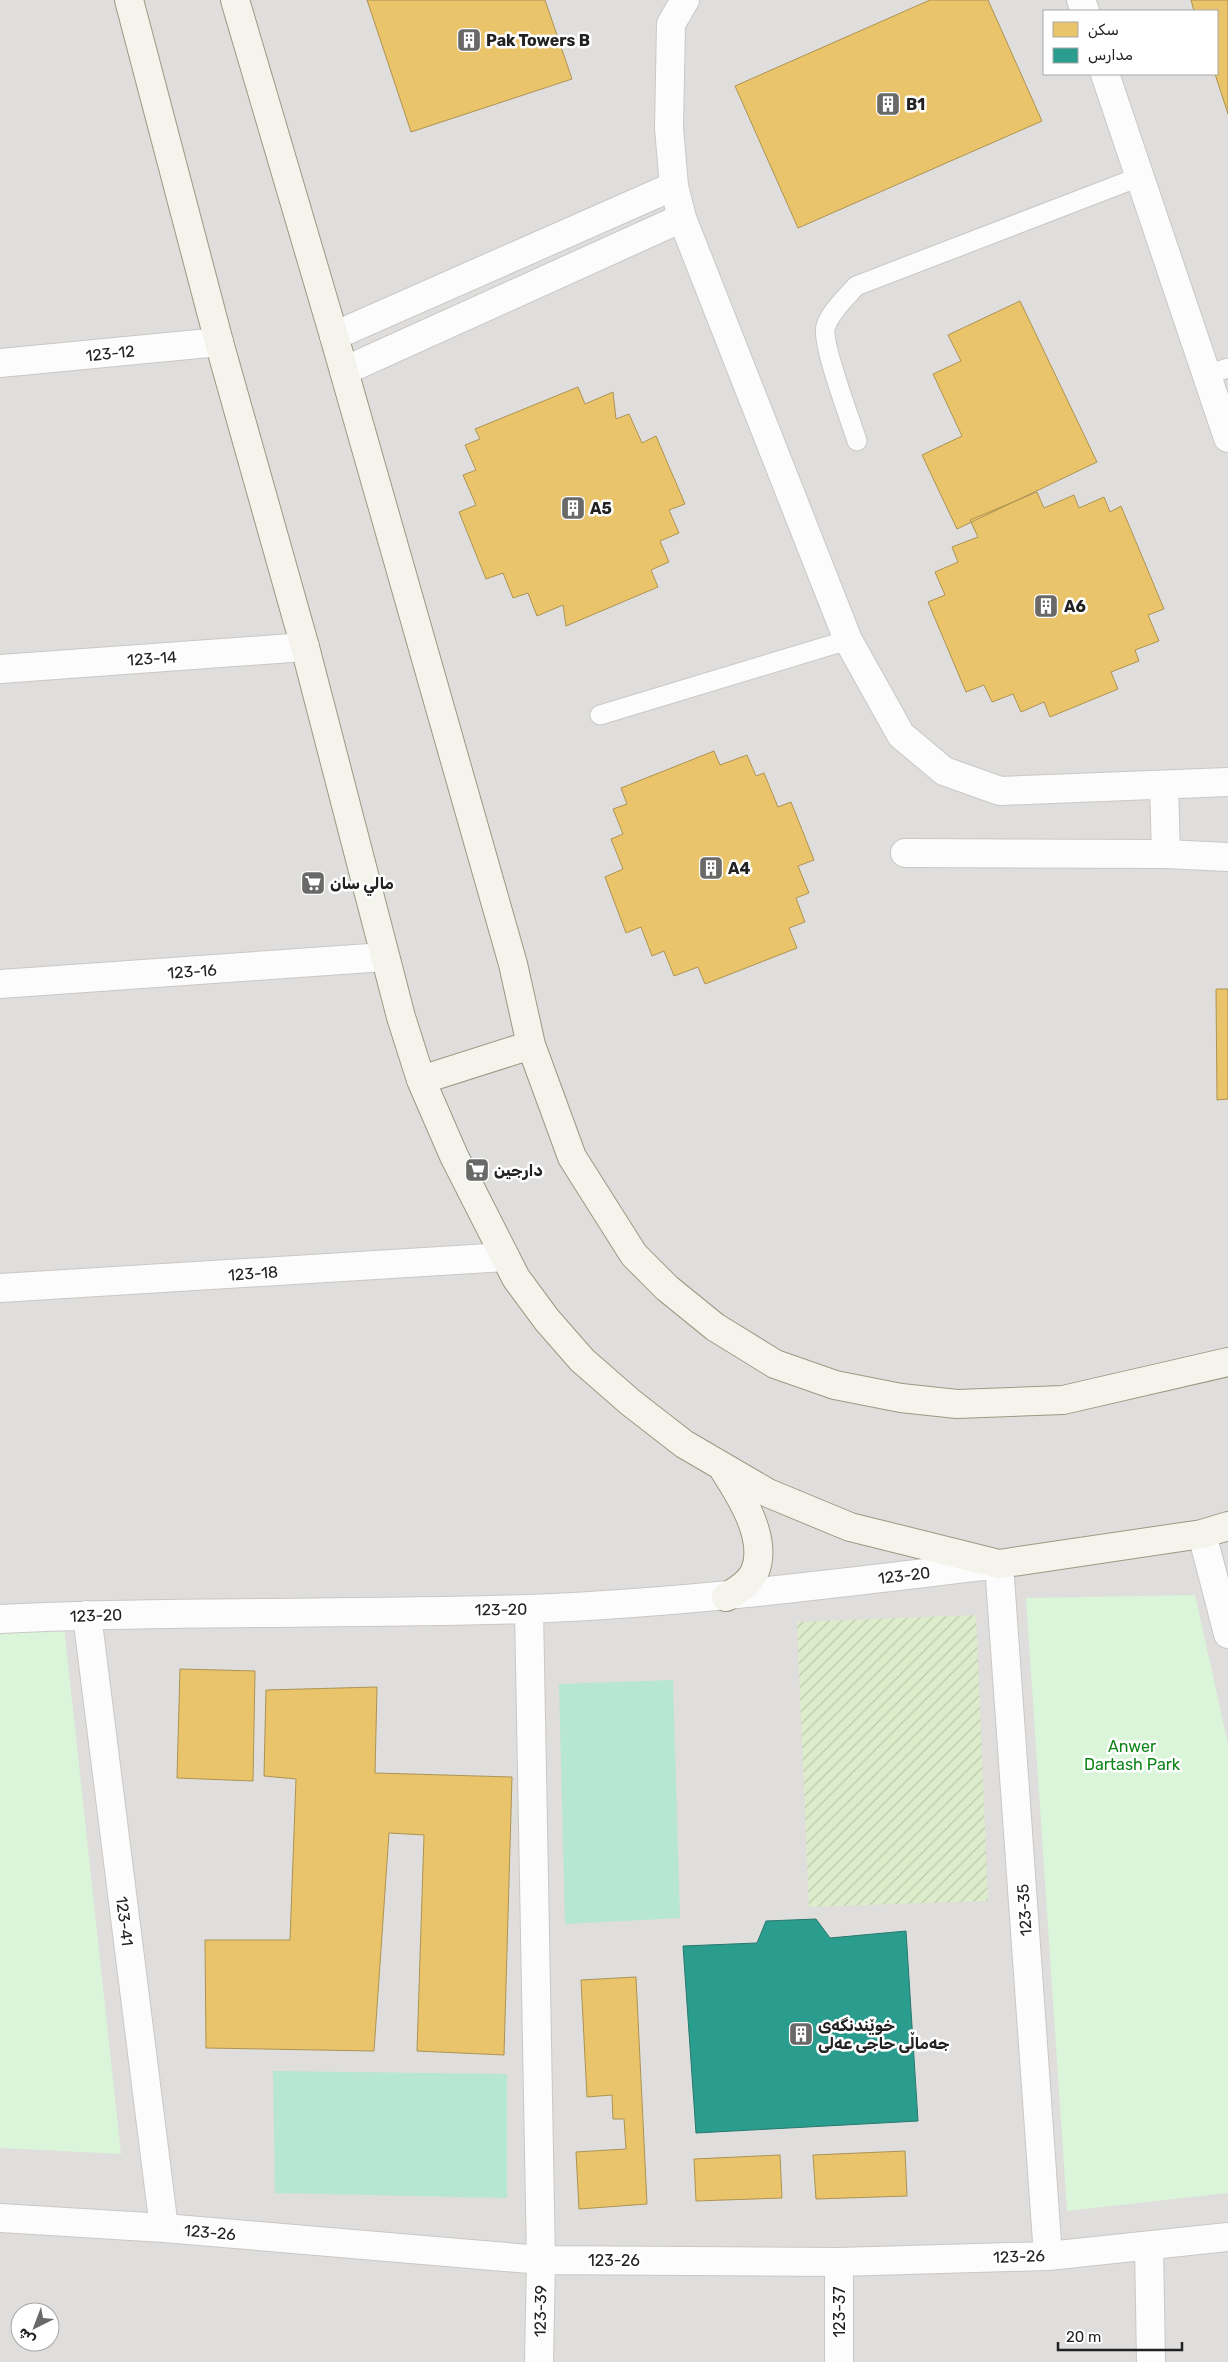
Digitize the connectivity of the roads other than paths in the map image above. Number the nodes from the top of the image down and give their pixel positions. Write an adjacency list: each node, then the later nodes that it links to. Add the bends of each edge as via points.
1 (129, 0): 9 (street)
2 (235, 0): 8 (street)
3 (685, 0): 6 (street, via 671,24 669,128)
4 (1105, 75): 5 (street)
5 (1139, 177): 12 (street); 14 (lane, via 856,286 825,327 827,348)
6 (674, 186): 7 (street); 8 (street)
7 (682, 218): 11 (street); 15 (street)
8 (334, 336): 11 (street)
9 (219, 342): 10 (street, 123-12); 16 (street)
10 (0, 363)
11 (344, 371): 26 (street, via 514,964)
12 (1218, 371): 13 (street)
13 (1228, 438)
14 (857, 441)
15 (848, 640): 18 (lane); 20 (street, via 901,735 944,771 1000,791)
16 (305, 647): 17 (street, 123-14); 24 (street)
17 (0, 669)
18 (600, 715)
19 (1228, 782): 20 (street)
20 (1164, 786): 22 (street)
21 (905, 852): 22 (street)
22 (1166, 854): 23 (street)
23 (1228, 857)
24 (384, 957): 25 (street, 123-16); 27 (street)
25 (0, 984)
26 (531, 1045): 27 (street); 30 (street, via 572,1157 634,1255 667,1288 715,1326 775,1364 836,1385 901,1398 957,1404 1063,1400)
27 (421, 1080): 28 (street, via 454,1156)
28 (505, 1257): 29 (street, 123-18); 31 (street, via 516,1278 582,1360 645,1414)
29 (0, 1288)
30 (1228, 1362)
31 (721, 1467): 34 (street, via 768,1494 850,1527); 35 (street, via 746,1506 758,1552 755,1572 742,1588)
32 (1228, 1526): 33 (street)
33 (1202, 1534): 34 (street); 39 (street)
34 (999, 1564): 35 (street, 123-20); 44 (street, 123-35)
35 (726, 1596): 36 (street, 123-20)
36 (529, 1609): 37 (street, 123-20); 45 (street, 123-39)
37 (87, 1615): 38 (street, 123-20); 41 (street, 123-41)
38 (0, 1619)
39 (1228, 1634)
40 (0, 2218): 41 (street, 123-26)
41 (164, 2228): 45 (street, 123-26)
42 (1228, 2237): 43 (street, 123-26)
43 (1150, 2246): 44 (street, 123-26); 49 (street)
44 (1048, 2256): 46 (street, 123-26)
45 (541, 2260): 46 (street, 123-26); 47 (street, 123-39)
46 (839, 2262): 48 (street, 123-37)
47 (539, 2362)
48 (839, 2362)
49 (1151, 2362)

